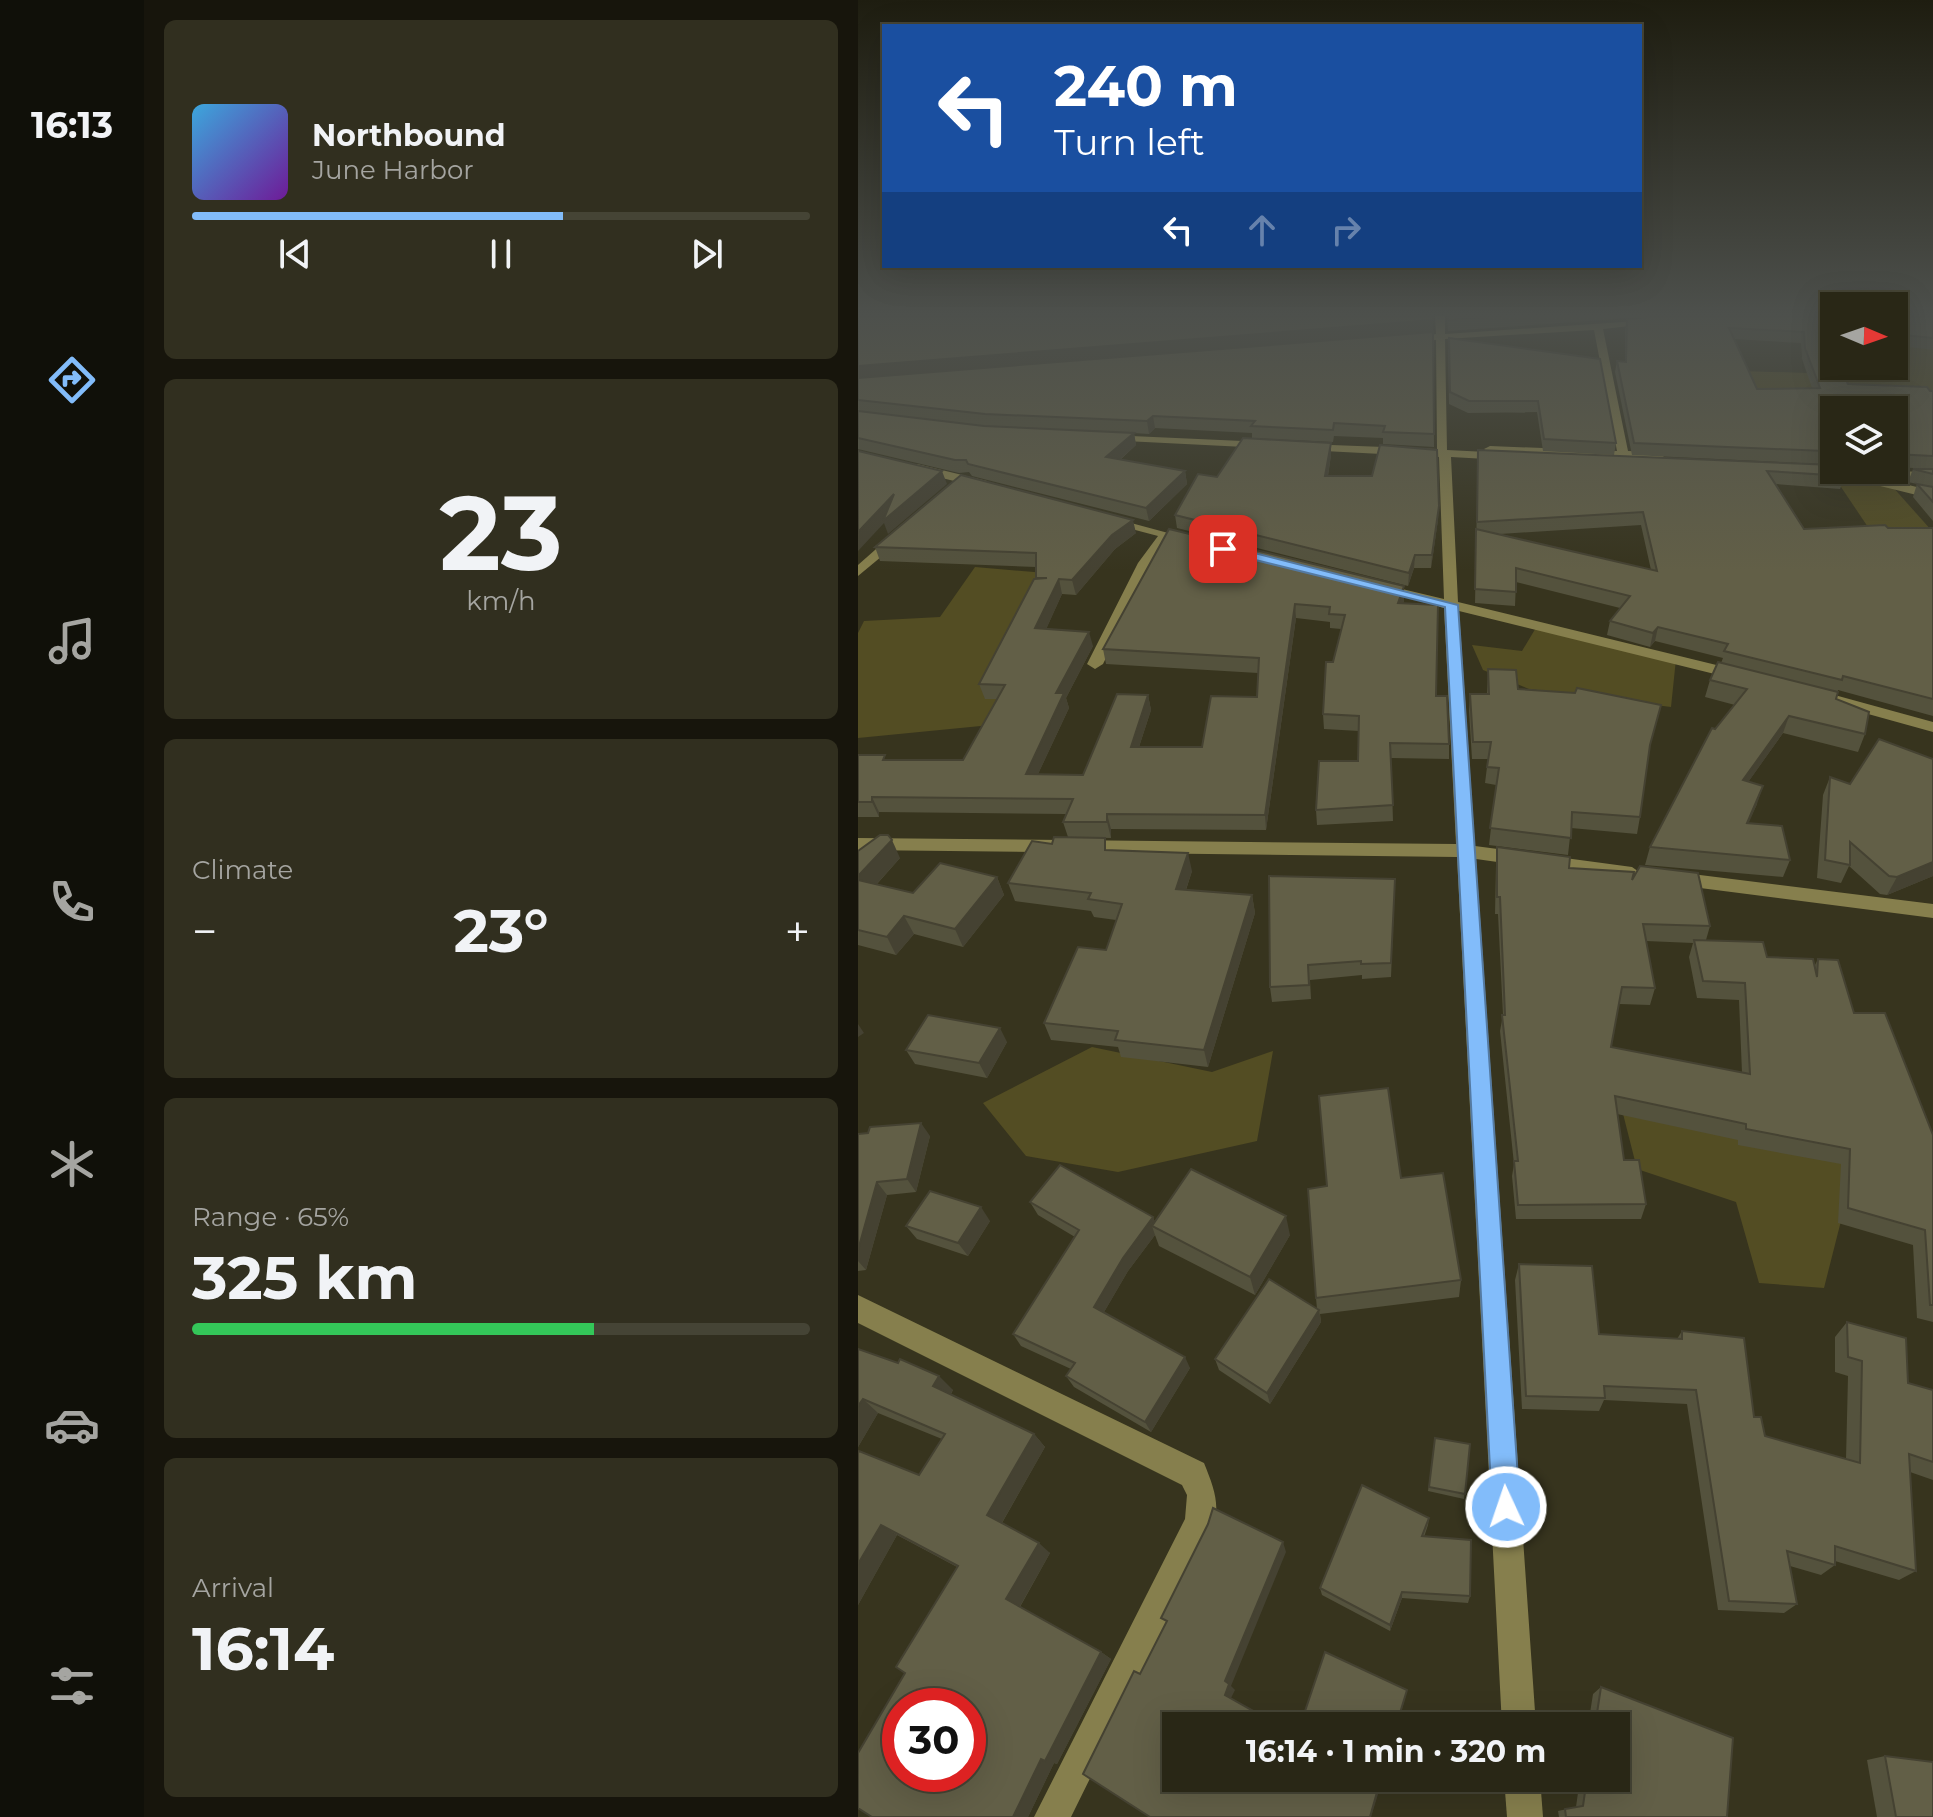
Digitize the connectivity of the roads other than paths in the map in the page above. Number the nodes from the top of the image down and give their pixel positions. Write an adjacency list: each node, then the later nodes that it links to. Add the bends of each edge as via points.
1 (1442, 401): 6 (street)
2 (1612, 401): 7 (street)
3 (1101, 435): 4 (street)
4 (1277, 442)
5 (1292, 443): 6 (street)
6 (1443, 450): 7 (street); 7 (street, via 1670,460); 24 (street)
7 (1623, 454)
8 (904, 465): 16 (street, via 959,483)
9 (1820, 465): 11 (street, via 1808,466)
10 (1908, 467): 12 (street)
11 (1820, 468)
12 (1933, 468)
13 (1908, 475): 14 (street)
14 (1933, 476)
15 (1887, 484): 17 (street)
16 (993, 486)
17 (1933, 495)
18 (1094, 515): 20 (street)
19 (907, 529): 22 (street)
20 (1166, 535): 21 (street); 25 (street, via 1145,563)
21 (1211, 546)
22 (859, 570)
23 (1361, 583): 24 (street)
24 (1451, 605): 26 (street); 30 (street)
25 (1095, 664)
26 (1751, 678)
27 (1812, 694): 28 (street)
28 (1933, 727)
29 (863, 848): 30 (street)
30 (1466, 851): 31 (street); 33 (street)
31 (1933, 911)
32 (858, 1309): 35 (street, via 1193,1474 1202,1495 1200,1522)
33 (1518, 1712)
34 (1523, 1792): 36 (street)
35 (1052, 1817)
36 (1525, 1817)

